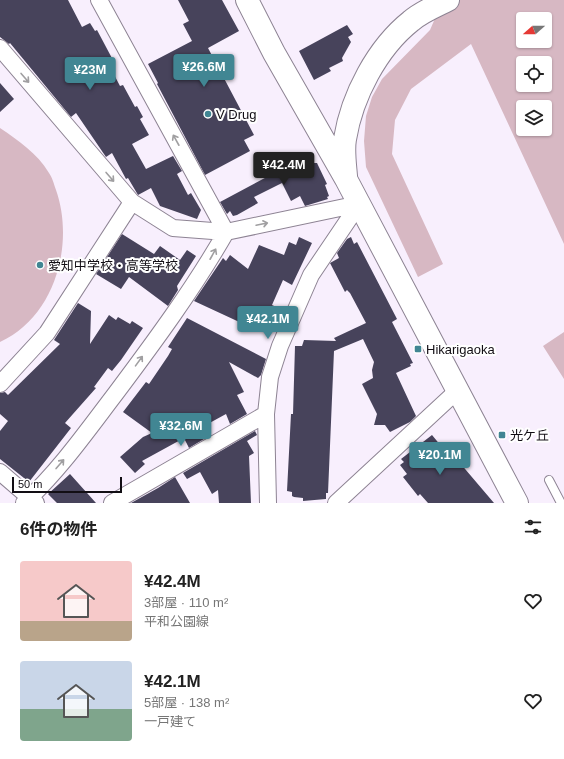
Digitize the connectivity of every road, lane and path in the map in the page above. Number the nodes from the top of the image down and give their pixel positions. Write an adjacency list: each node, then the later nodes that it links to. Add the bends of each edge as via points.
1 (99, 0): 8 (street, one-way to 1)
2 (247, 0): 5 (street)
3 (448, 0): 5 (street, via 412,20 397,33 368,75 355,104 344,140)
4 (0, 48): 6 (street, one-way to 6)
5 (346, 179): 7 (street)
6 (132, 202): 8 (street, via 173,228); 9 (street, via 47,333)
7 (359, 204): 8 (street, one-way to 7); 10 (street); 11 (street, via 311,276 280,346 270,377)
8 (226, 232): 15 (street, one-way to 8, via 78,443 141,359 208,264)
9 (0, 384)
10 (458, 390): 18 (street); 19 (street)
11 (266, 414): 16 (street); 17 (street)
12 (0, 472): 15 (street)
13 (549, 480): 14 (lane)
14 (560, 494): 20 (lane)
15 (30, 501)
16 (115, 502)
17 (268, 503)
18 (336, 503)
19 (517, 503)
20 (561, 503)

